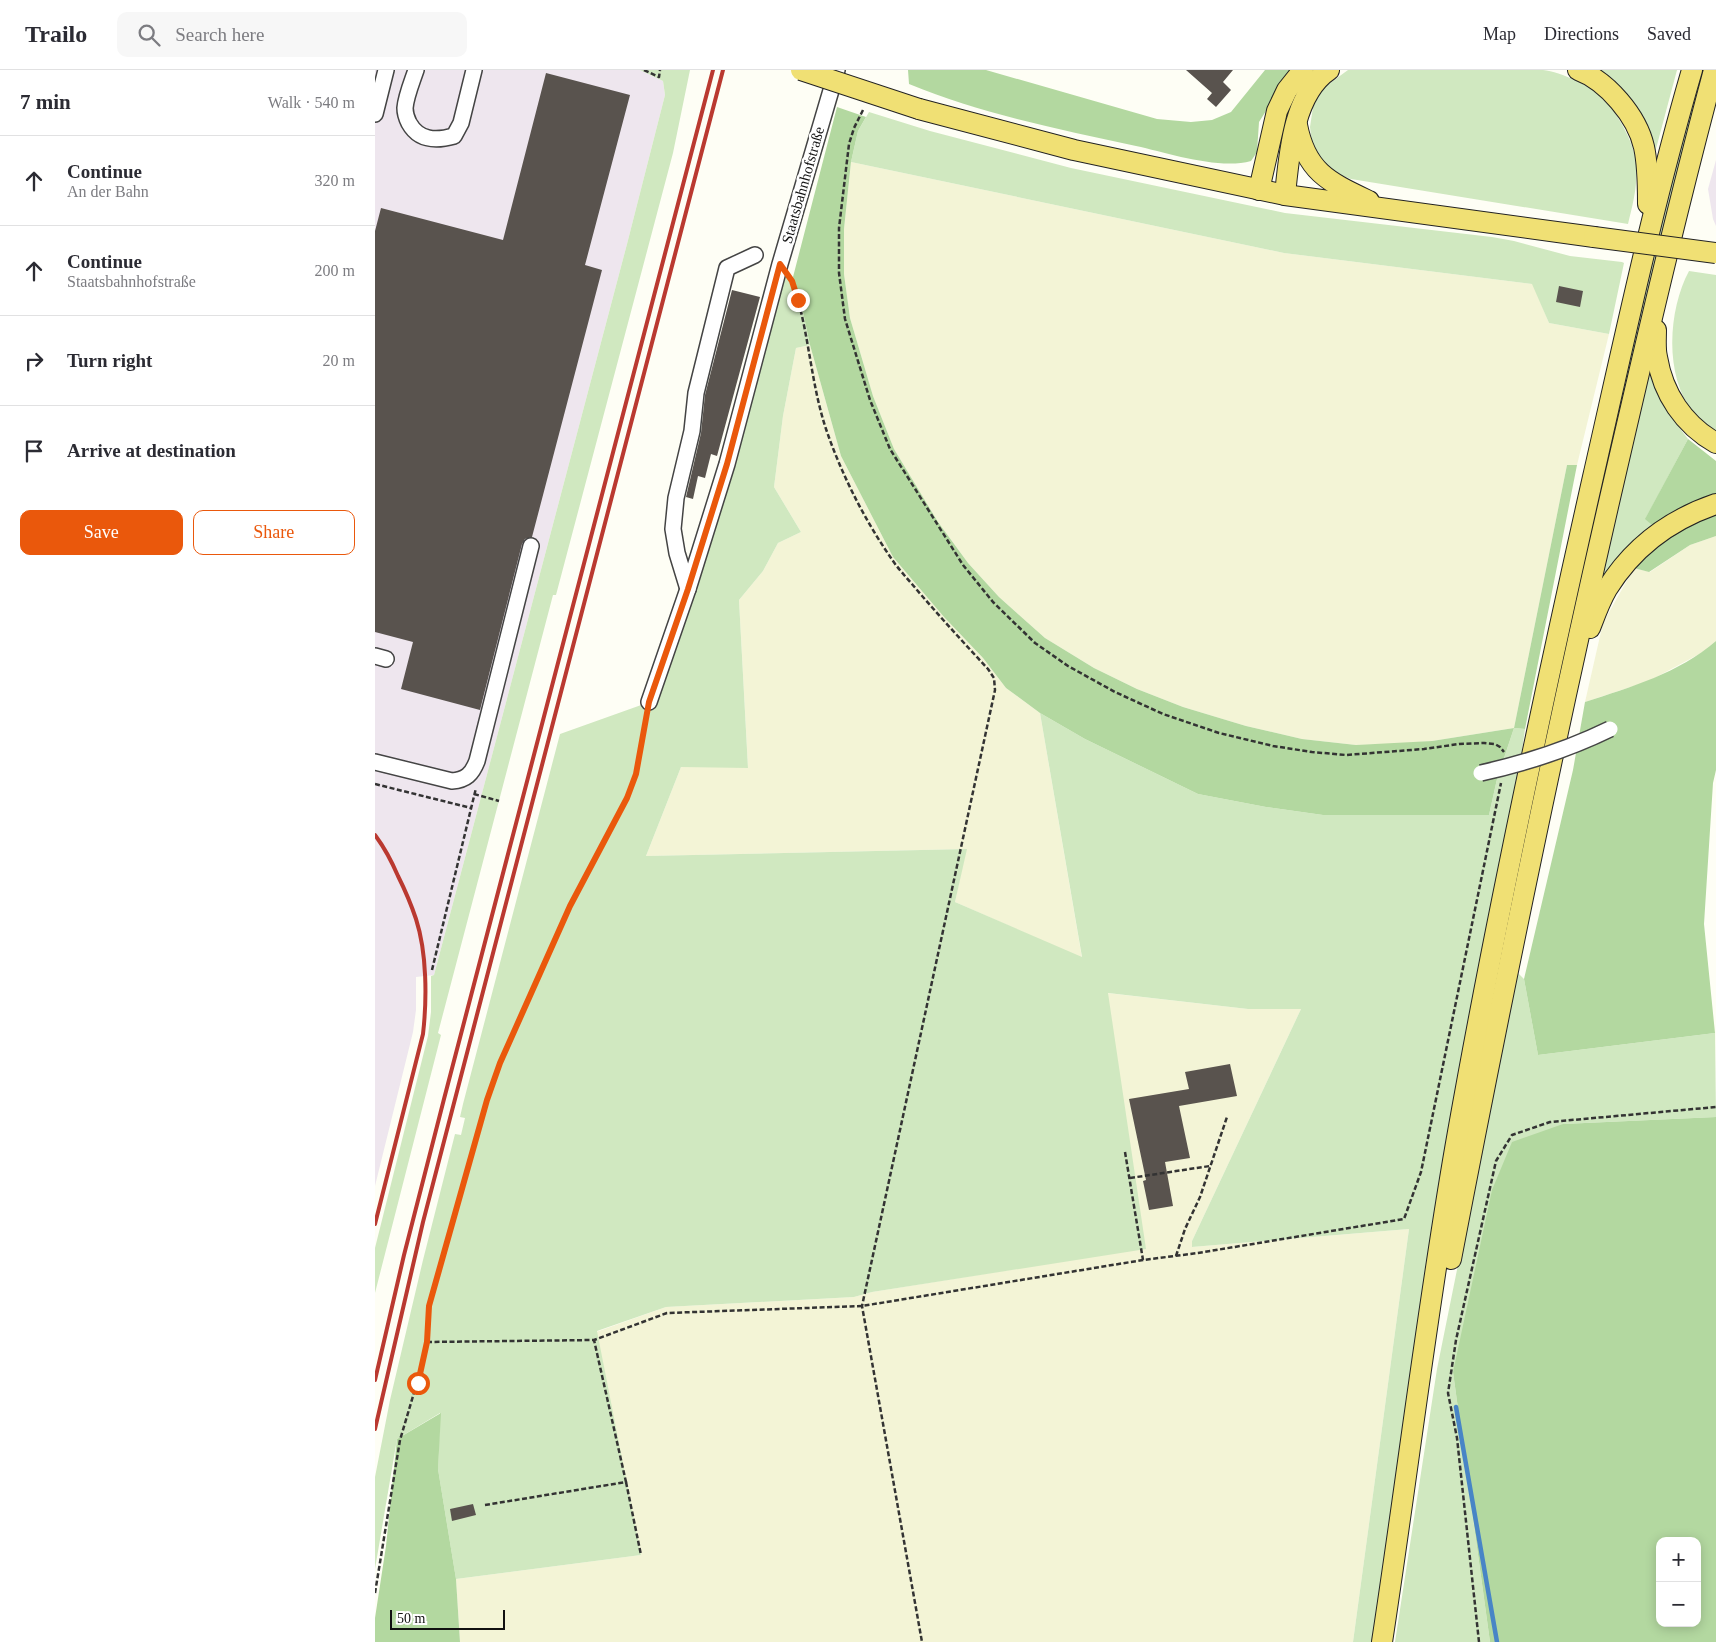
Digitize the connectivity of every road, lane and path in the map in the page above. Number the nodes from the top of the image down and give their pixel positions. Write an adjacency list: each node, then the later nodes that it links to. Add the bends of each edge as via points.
1 (387, 70): 14 (street)
2 (416, 70): 3 (street, via 405,109 407,119 420,135 442,139 454,136 461,123)
3 (474, 70)
4 (644, 70): 5 (path, via 659,77)
5 (660, 70)
6 (801, 70): 16 (main road, bridge, via 919,109 1074,150)
7 (837, 70): 22 (street, Staatsbahnhofstraße)
8 (1303, 70): 16 (main road, via 1287,90 1277,111)
9 (1329, 70): 15 (main road, via 1311,90)
10 (1578, 70): 19 (main road, via 1612,92 1632,118 1644,145)
11 (1692, 70): 19 (main road)
12 (1715, 70): 23 (main road)
13 (863, 110): 31 (path, via 849,144 839,228 839,273 845,318 870,400 890,448 963,565 993,602 1035,643 1076,671 1163,714 1219,733 1273,746 1345,755 1483,742 1495,744)
14 (375, 114)
15 (1296, 124): 17 (main road); 18 (main road, via 1308,160 1324,176)
16 (1259, 190): 17 (main road)
17 (1285, 195): 18 (main road)
18 (1386, 210): 20 (main road, bridge)
19 (1648, 231): 55 (main road, via 1569,578 1457,1135)
20 (1716, 253)
21 (755, 256): 27 (street, via 727,268 696,393 673,529)
22 (780, 264): 27 (street, Staatsbahnhofstraße, via 727,464); 48 (path, via 792,281 798,300 826,428 866,516 891,558 994,678 995,690)
23 (1656, 298): 24 (main road, via 1657,356 1665,389 1682,415); 28 (main road)
24 (1716, 443)
25 (1716, 504): 28 (main road, via 1673,523 1628,559 1606,590)
26 (531, 546): 33 (street)
27 (688, 589): 29 (street, Staatsbahnhofstraße)
28 (1571, 671): 55 (main road, via 1442,1305)
29 (649, 702): 50 (path, via 636,774 627,798 570,906 500,1063 487,1100 429,1306)
30 (1610, 729): 34 (street, bridge, via 1550,754)
31 (1504, 753)
32 (375, 762): 33 (street, via 452,781 469,776)
33 (477, 762): 37 (path, via 478,779)
34 (1481, 774)
35 (1502, 780): 46 (path, via 1421,1172 1404,1219)
36 (375, 784): 39 (path)
37 (474, 794): 38 (path); 39 (path)
38 (499, 801)
39 (471, 808): 40 (path)
40 (432, 970)
41 (1716, 1107): 57 (path, via 1550,1122 1513,1135 1496,1161 1456,1340 1448,1393 1457,1438)
42 (1227, 1117): 44 (path)
43 (1125, 1152): 45 (path)
44 (1210, 1166): 45 (path); 46 (path)
45 (1130, 1178): 47 (path)
46 (1177, 1256): 47 (path)
47 (1143, 1260): 48 (path)
48 (862, 1306): 49 (path, via 667,1313); 56 (path)
49 (594, 1340): 50 (path); 51 (path)
50 (427, 1342): 54 (path, via 400,1440)
51 (626, 1482): 52 (path); 53 (path)
52 (485, 1505)
53 (641, 1555)
54 (375, 1593)
55 (1383, 1638)
56 (922, 1642)
57 (1479, 1642)

